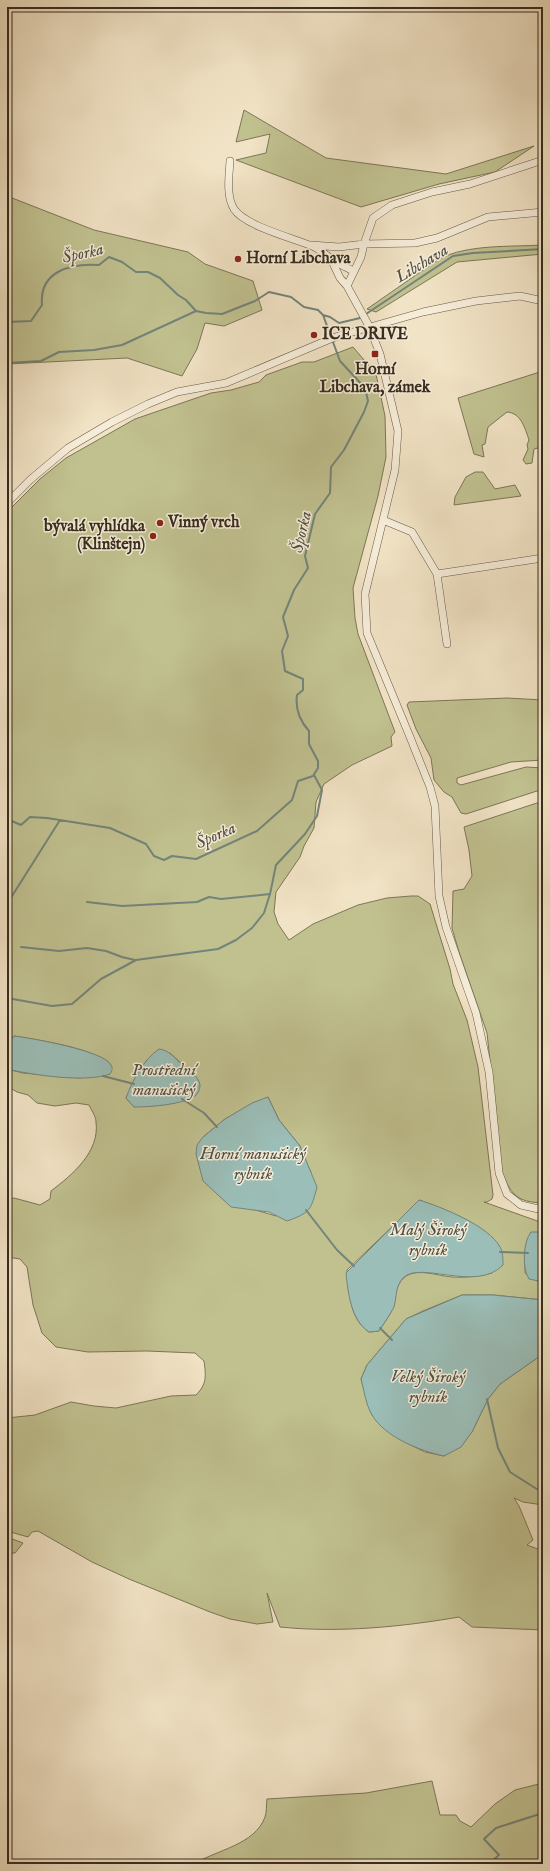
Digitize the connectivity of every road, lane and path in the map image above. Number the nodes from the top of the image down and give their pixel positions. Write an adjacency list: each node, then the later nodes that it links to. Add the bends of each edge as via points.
1 (543, 160): 4 (street, via 470,184 432,192 392,205 372,218)
2 (230, 161): 5 (street, via 229,196 234,210 273,232)
3 (543, 212): 4 (street, via 488,217 437,238 415,243)
4 (364, 244): 5 (street, via 339,247); 7 (street, via 361,257)
5 (311, 245): 6 (street, via 324,252)
6 (330, 259): 7 (street); 8 (street)
7 (353, 271): 8 (street)
8 (347, 286): 10 (street)
9 (543, 301): 10 (street, via 520,296 476,301)
10 (369, 326): 11 (street, via 332,338 226,383 177,392 148,404 68,448); 12 (street, via 380,354 398,431 395,470)
11 (7, 503)
12 (383, 520): 14 (street, via 412,532); 16 (street, via 365,594 366,633 430,787 435,806 438,896 478,1020 489,1072 499,1173 507,1194 520,1205)
13 (543, 558): 14 (street)
14 (437, 574): 15 (street)
15 (446, 644)
16 (543, 1210)

